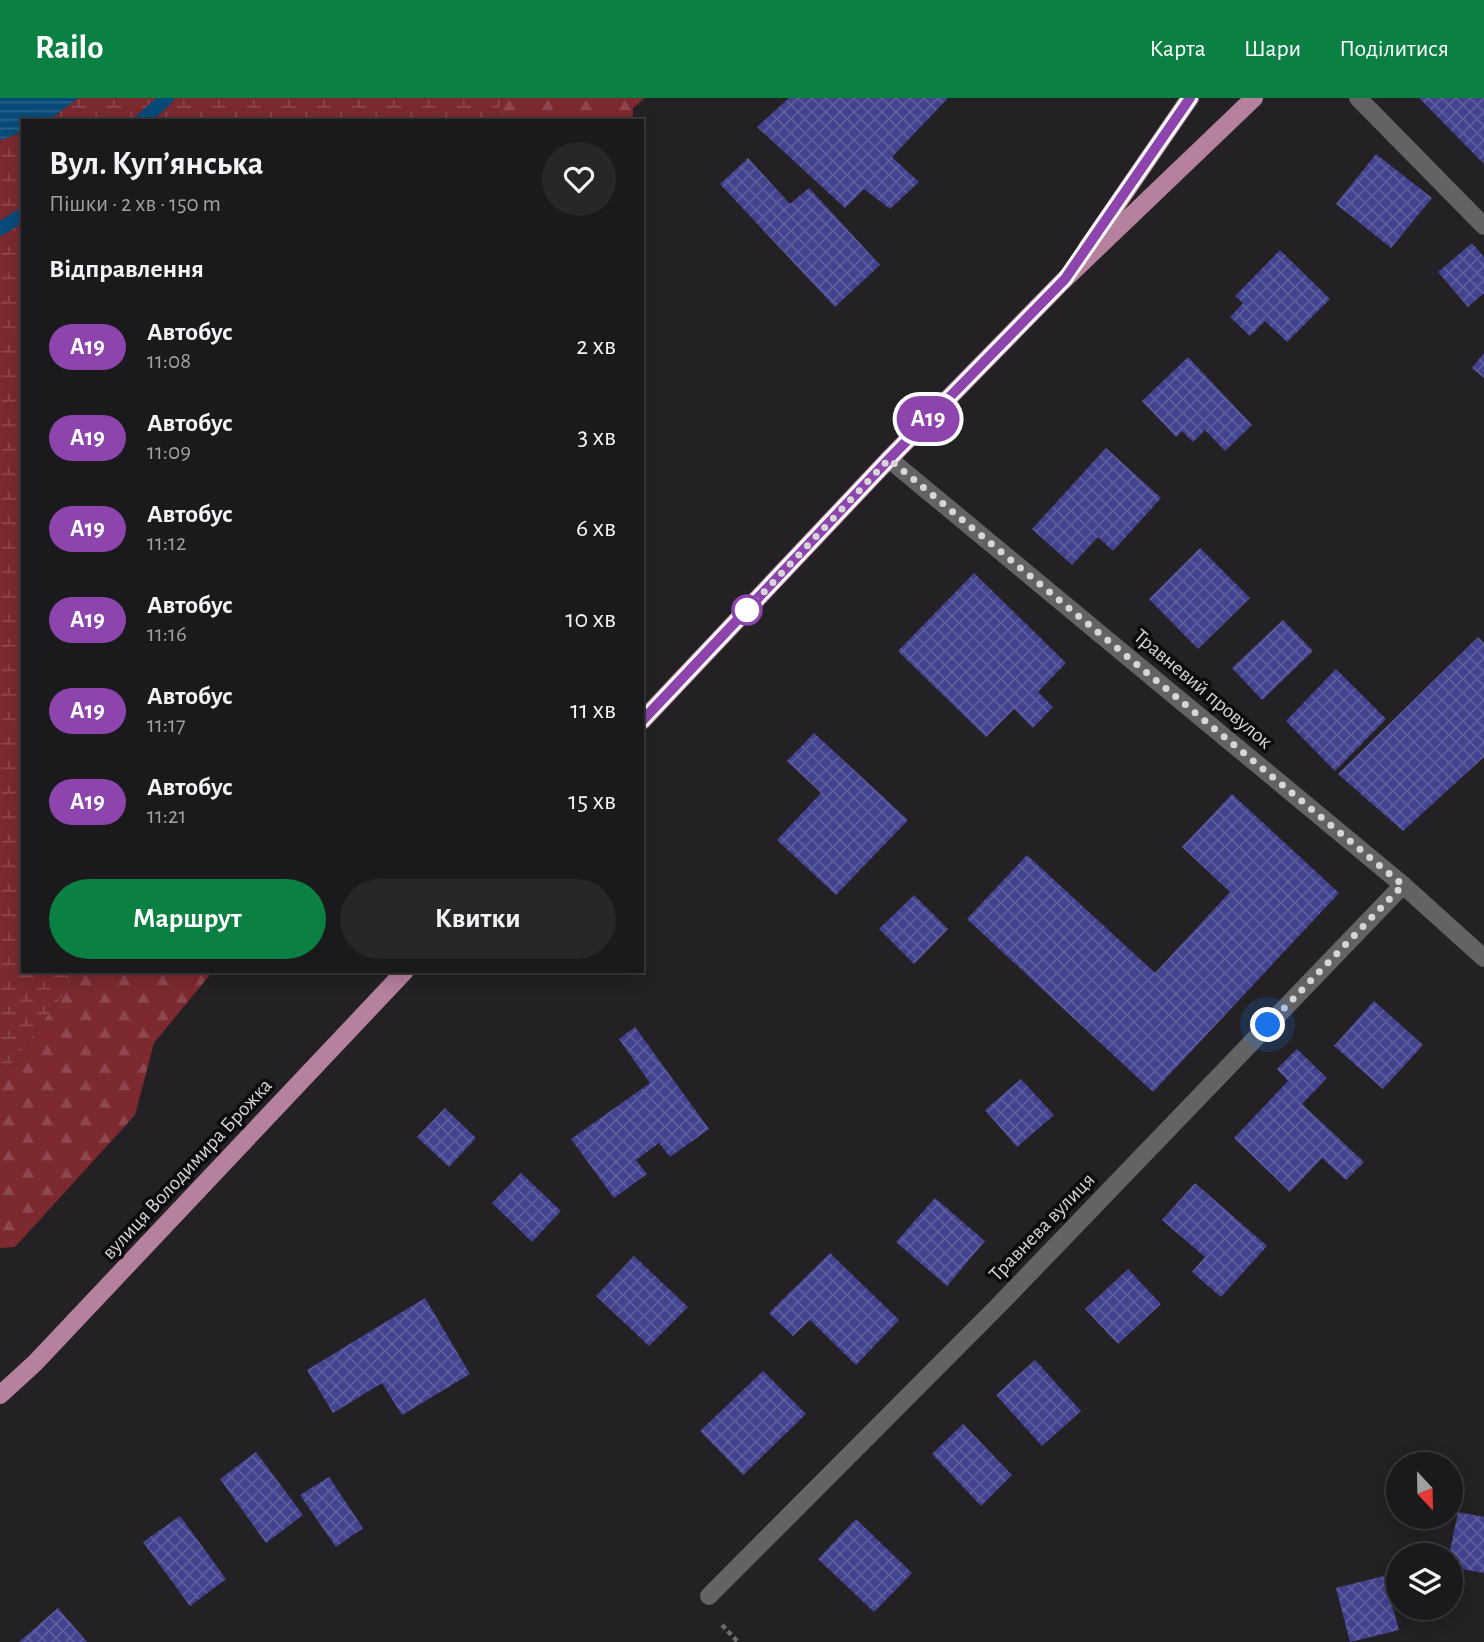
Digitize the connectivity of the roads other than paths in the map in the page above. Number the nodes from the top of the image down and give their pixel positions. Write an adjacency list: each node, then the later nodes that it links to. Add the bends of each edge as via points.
1 (1190, 98): 5 (main road)
2 (1254, 98): 5 (main road)
3 (1358, 98): 4 (street)
4 (1484, 226)
5 (1065, 279): 6 (main road)
6 (889, 459): 7 (main road); 8 (street, Травневий провулок)
7 (644, 719)
8 (1403, 885): 9 (street, Травневий провулок); 12 (street, Травнева вулиця, via 999,1305)
9 (1484, 958)
10 (403, 973): 11 (main road, вулиця Володимира Брожка)
11 (0, 1395)
12 (709, 1596)

